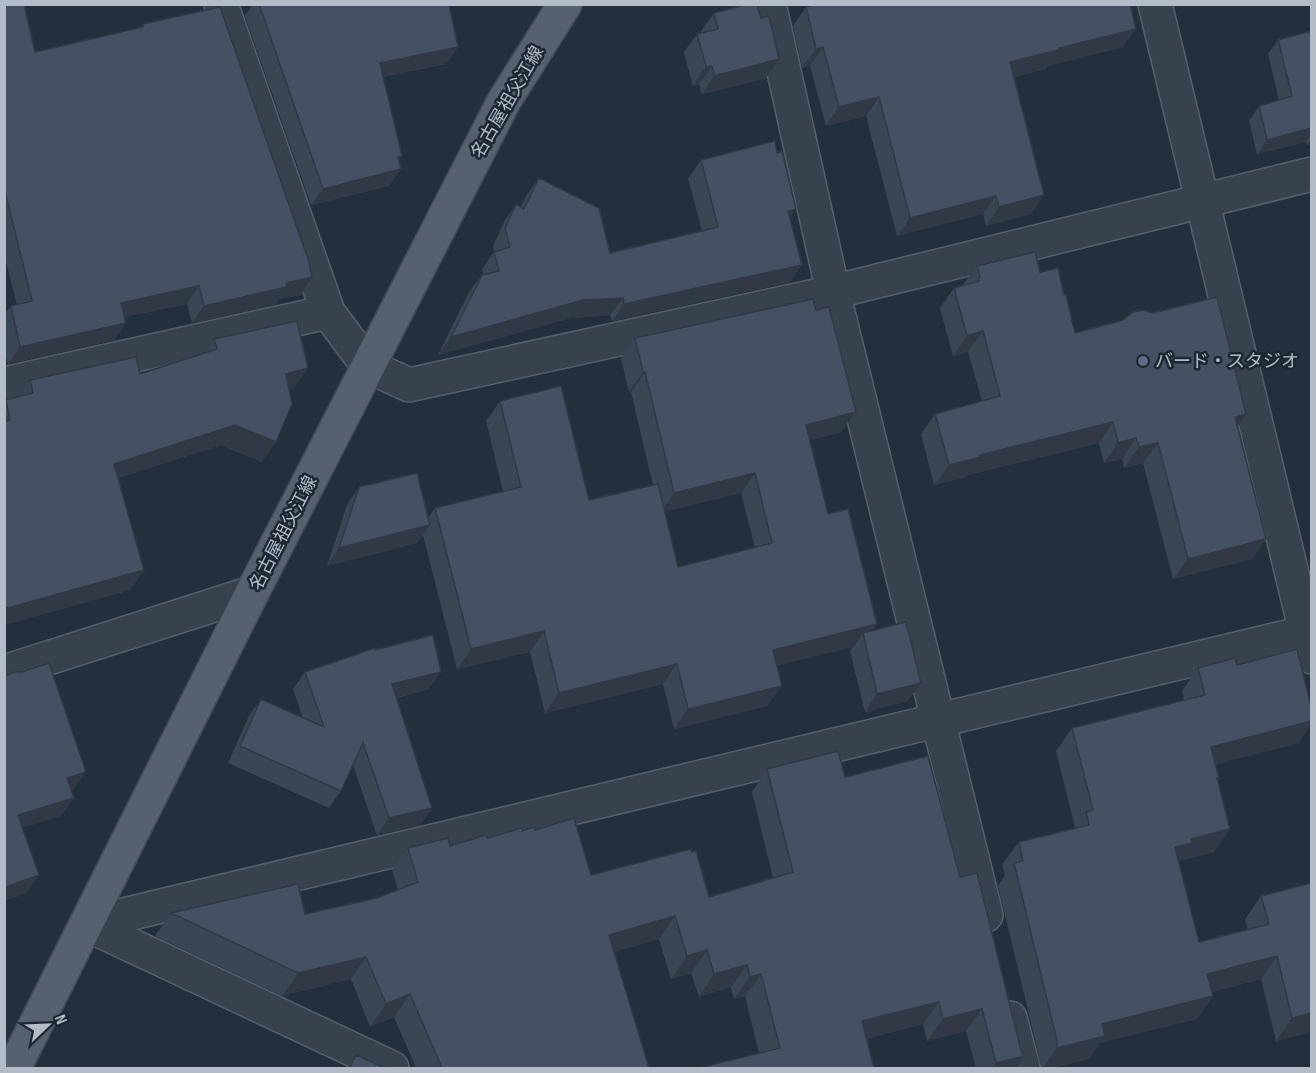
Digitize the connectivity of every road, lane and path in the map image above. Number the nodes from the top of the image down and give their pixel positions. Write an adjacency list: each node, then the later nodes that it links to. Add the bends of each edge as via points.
1 (221, 4): 8 (street)
2 (565, 4): 9 (main road, 名古屋祖父江線, via 504,101)
3 (769, 4): 7 (street)
4 (1155, 4): 6 (street)
5 (1311, 174): 6 (street)
6 (1202, 201): 7 (street); 12 (street)
7 (833, 292): 9 (street, via 409,386); 14 (street)
8 (328, 312): 9 (street); 10 (street)
9 (368, 366): 11 (main road, 名古屋祖父江線)
10 (4, 384)
11 (252, 593): 13 (street); 15 (main road, 名古屋祖父江線)
12 (1310, 640): 14 (street)
13 (4, 672)
14 (938, 720): 15 (street); 16 (street)
15 (87, 924): 18 (main road, 名古屋祖父江線); 19 (street)
16 (992, 941)
17 (1003, 987): 20 (street)
18 (14, 1068)
19 (392, 1068)
20 (1023, 1068)

